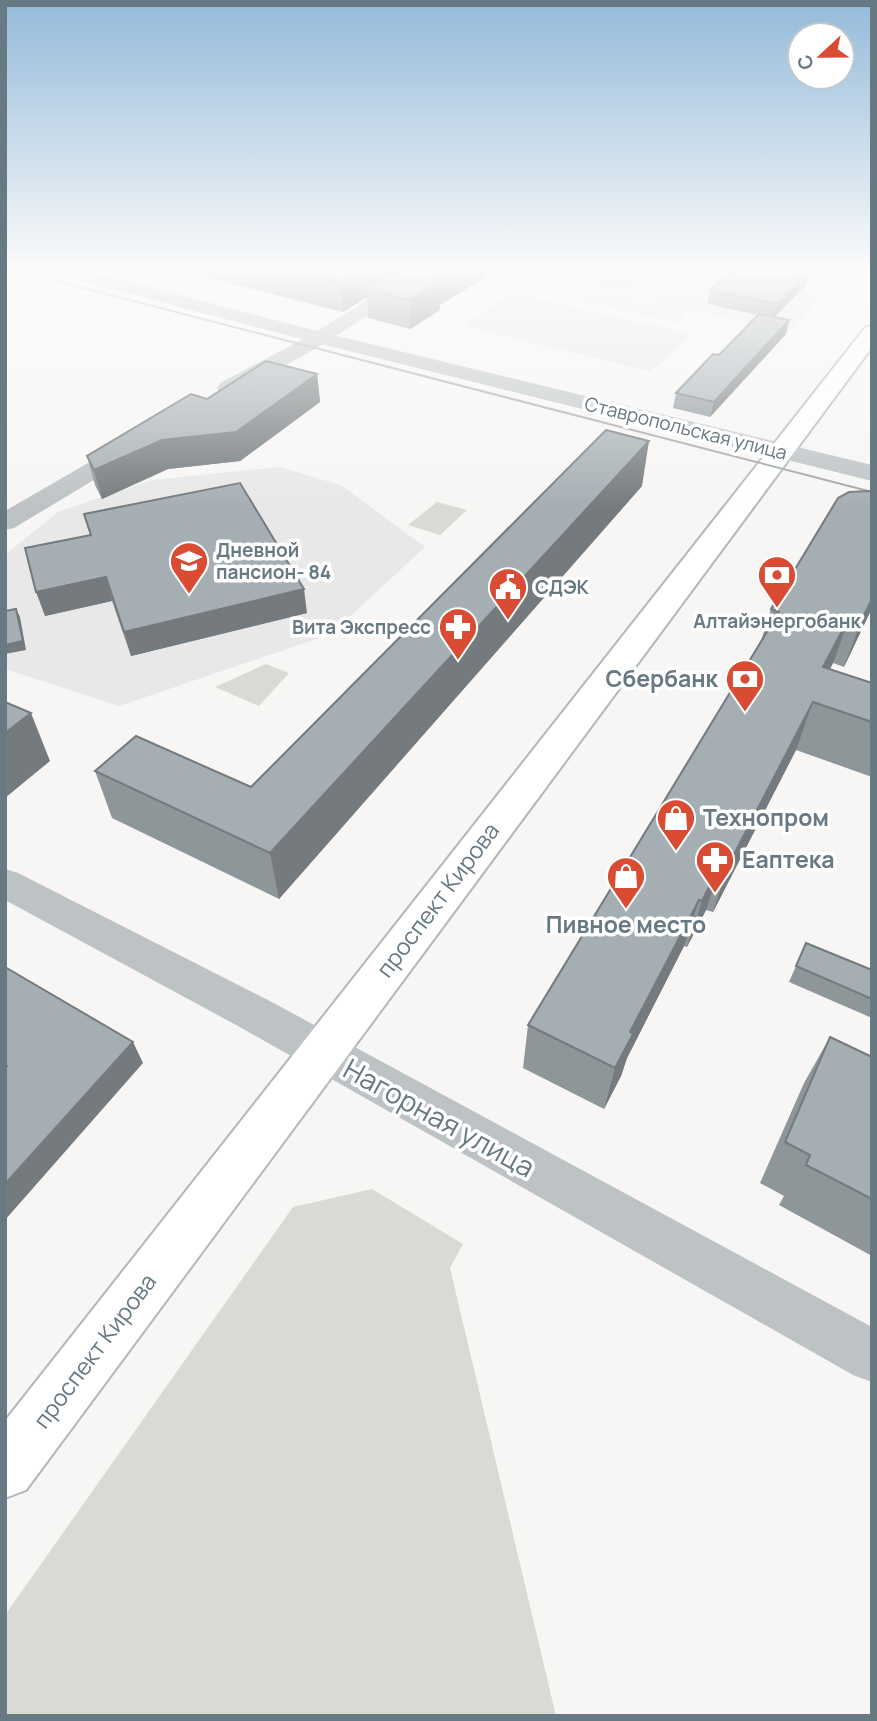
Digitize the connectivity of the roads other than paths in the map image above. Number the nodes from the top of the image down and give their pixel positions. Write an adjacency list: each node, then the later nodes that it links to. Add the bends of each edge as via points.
1 (300, 348): 4 (street)
2 (362, 348): 6 (street, Ставропольская улица)
3 (860, 348): 6 (main road, проспект Кирова)
4 (212, 399)
5 (155, 433): 8 (street)
6 (781, 451): 7 (street, Ставропольская улица); 10 (main road, проспект Кирова)
7 (872, 473)
8 (5, 522)
9 (5, 883): 10 (street, Нагорная улица)
10 (322, 1054): 11 (street, Нагорная улица); 12 (main road, проспект Кирова)
11 (872, 1356)
12 (5, 1469)

